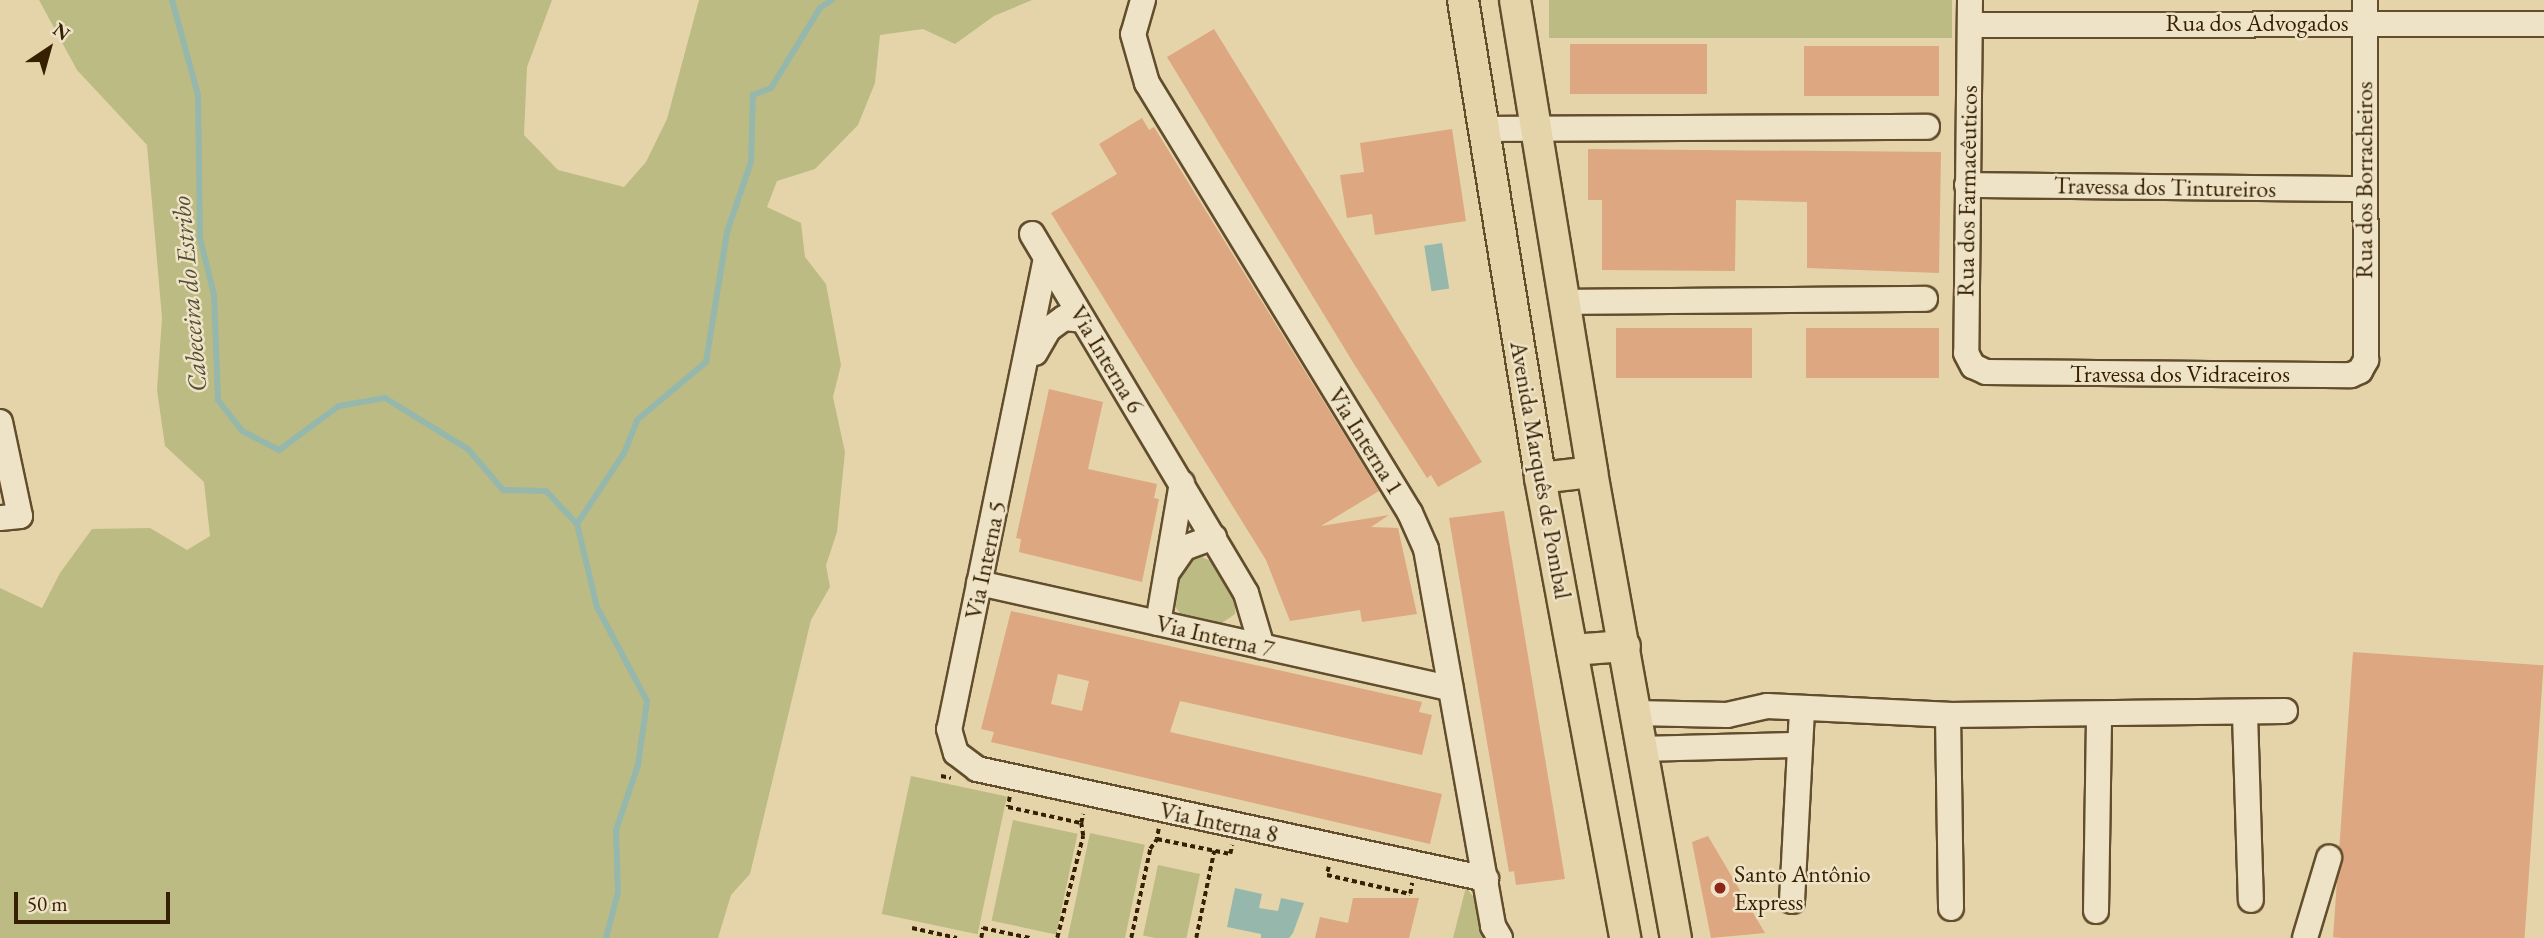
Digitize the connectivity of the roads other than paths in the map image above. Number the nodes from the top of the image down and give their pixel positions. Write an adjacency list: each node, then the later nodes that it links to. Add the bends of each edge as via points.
1 (1143, 0): 32 (street, Via Interna 1, via 1133,34 1147,83 1410,513 1426,549)
2 (1463, 0): 9 (main road, Avenida Marquês de Pombal)
3 (1515, 0): 8 (main road, Avenida Marquês de Pombal)
4 (2365, 11): 5 (street, Rua dos Advogados); 6 (street, Rua dos Advogados); 11 (street, Rua dos Borracheiros)
5 (1970, 12): 10 (street, Rua dos Farmacêuticos)
6 (2537, 16)
7 (1927, 127): 8 (street)
8 (1535, 128): 9 (street); 15 (main road, Avenida Marquês de Pombal)
9 (1486, 129): 22 (main road, Avenida Marquês de Pombal)
10 (1967, 185): 11 (street, Travessa dos Tintureiros); 19 (street, Rua dos Farmacêuticos, via 1966,353 1973,366)
11 (2363, 189): 17 (street, Rua dos Borracheiros)
12 (1032, 234): 13 (street, Via Interna 6)
13 (1046, 258): 16 (street, Via Interna 6); 18 (street, Via Interna 5)
14 (1925, 299): 15 (street)
15 (1565, 302): 21 (main road, Avenida Marquês de Pombal)
16 (1082, 320): 18 (street, Via Interna 5, via 1064,318 1049,329); 23 (street, Via Interna 6)
17 (2366, 360): 19 (street, Travessa dos Vidraceiros, via 2360,371 2351,375)
18 (1027, 365): 27 (street, Via Interna 5)
19 (1986, 372)
20 (0, 422): 24 (street)
21 (1592, 472): 22 (main road); 29 (main road, Avenida Marquês de Pombal)
22 (1540, 478): 31 (main road, Avenida Marquês de Pombal)
23 (1182, 483): 25 (street, Via Interna 6); 26 (street)
24 (10, 517)
25 (1214, 537): 26 (street, via 1184,548); 30 (street, Via Interna 6, via 1246,593)
26 (1166, 575): 28 (street)
27 (979, 583): 28 (street, Via Interna 7); 41 (street, Via Interna 5, via 949,729)
28 (1158, 623): 30 (street, Via Interna 7)
29 (1625, 646): 31 (main road); 35 (main road, Avenida Marquês de Pombal)
30 (1262, 647): 32 (street, Via Interna 7)
31 (1572, 650): 49 (main road, Avenida Marquês de Pombal)
32 (1450, 688): 43 (street, Via Interna 1)
33 (1802, 708): 35 (street, via 1767,706 1727,715); 37 (street); 39 (street)
34 (2285, 711): 36 (street)
35 (1636, 713): 40 (main road, Avenida Marquês de Pombal)
36 (2245, 714): 38 (street); 44 (street)
37 (1948, 715): 38 (street); 46 (street)
38 (2099, 715): 47 (street)
39 (1800, 745): 40 (street); 45 (street)
40 (1643, 749): 50 (main road, Avenida Marquês de Pombal)
41 (956, 753): 43 (street, Via Interna 8, via 977,769)
42 (2329, 858): 51 (street)
43 (1486, 879): 48 (street, Via Interna 1)
44 (2251, 900)
45 (1792, 901)
46 (1951, 908)
47 (2096, 911)
48 (1494, 934)
49 (1625, 938)
50 (1676, 938)
51 (2305, 938)

